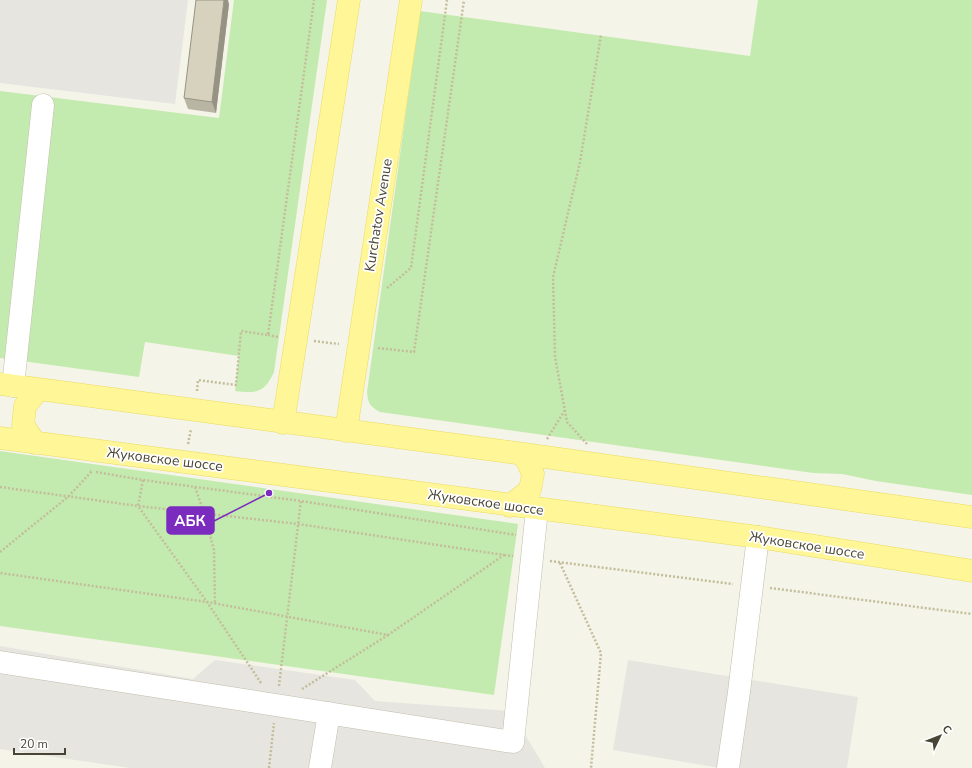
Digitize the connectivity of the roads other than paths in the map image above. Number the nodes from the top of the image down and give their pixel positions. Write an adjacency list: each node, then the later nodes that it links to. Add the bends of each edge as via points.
1 (349, 0): 6 (main road)
2 (411, 0): 7 (main road, Kurchatov Avenue)
3 (43, 105): 4 (lane)
4 (7, 385): 5 (main road)
5 (38, 390): 6 (main road); 9 (main road, via 25,406 23,424)
6 (282, 423): 7 (main road)
7 (346, 431): 10 (main road)
8 (0, 438): 9 (main road, Жуковское шоссе)
9 (35, 442): 11 (main road, Жуковское шоссе)
10 (530, 455): 11 (main road, via 533,474 530,490); 13 (main road)
11 (510, 506): 12 (main road, Жуковское шоссе)
12 (537, 509): 14 (main road, Жуковское шоссе); 17 (lane, via 513,742)
13 (972, 517)
14 (758, 537): 15 (main road, Жуковское шоссе); 19 (lane)
15 (972, 571)
16 (0, 662): 17 (lane)
17 (329, 713): 18 (lane)
18 (320, 768)
19 (728, 768)

